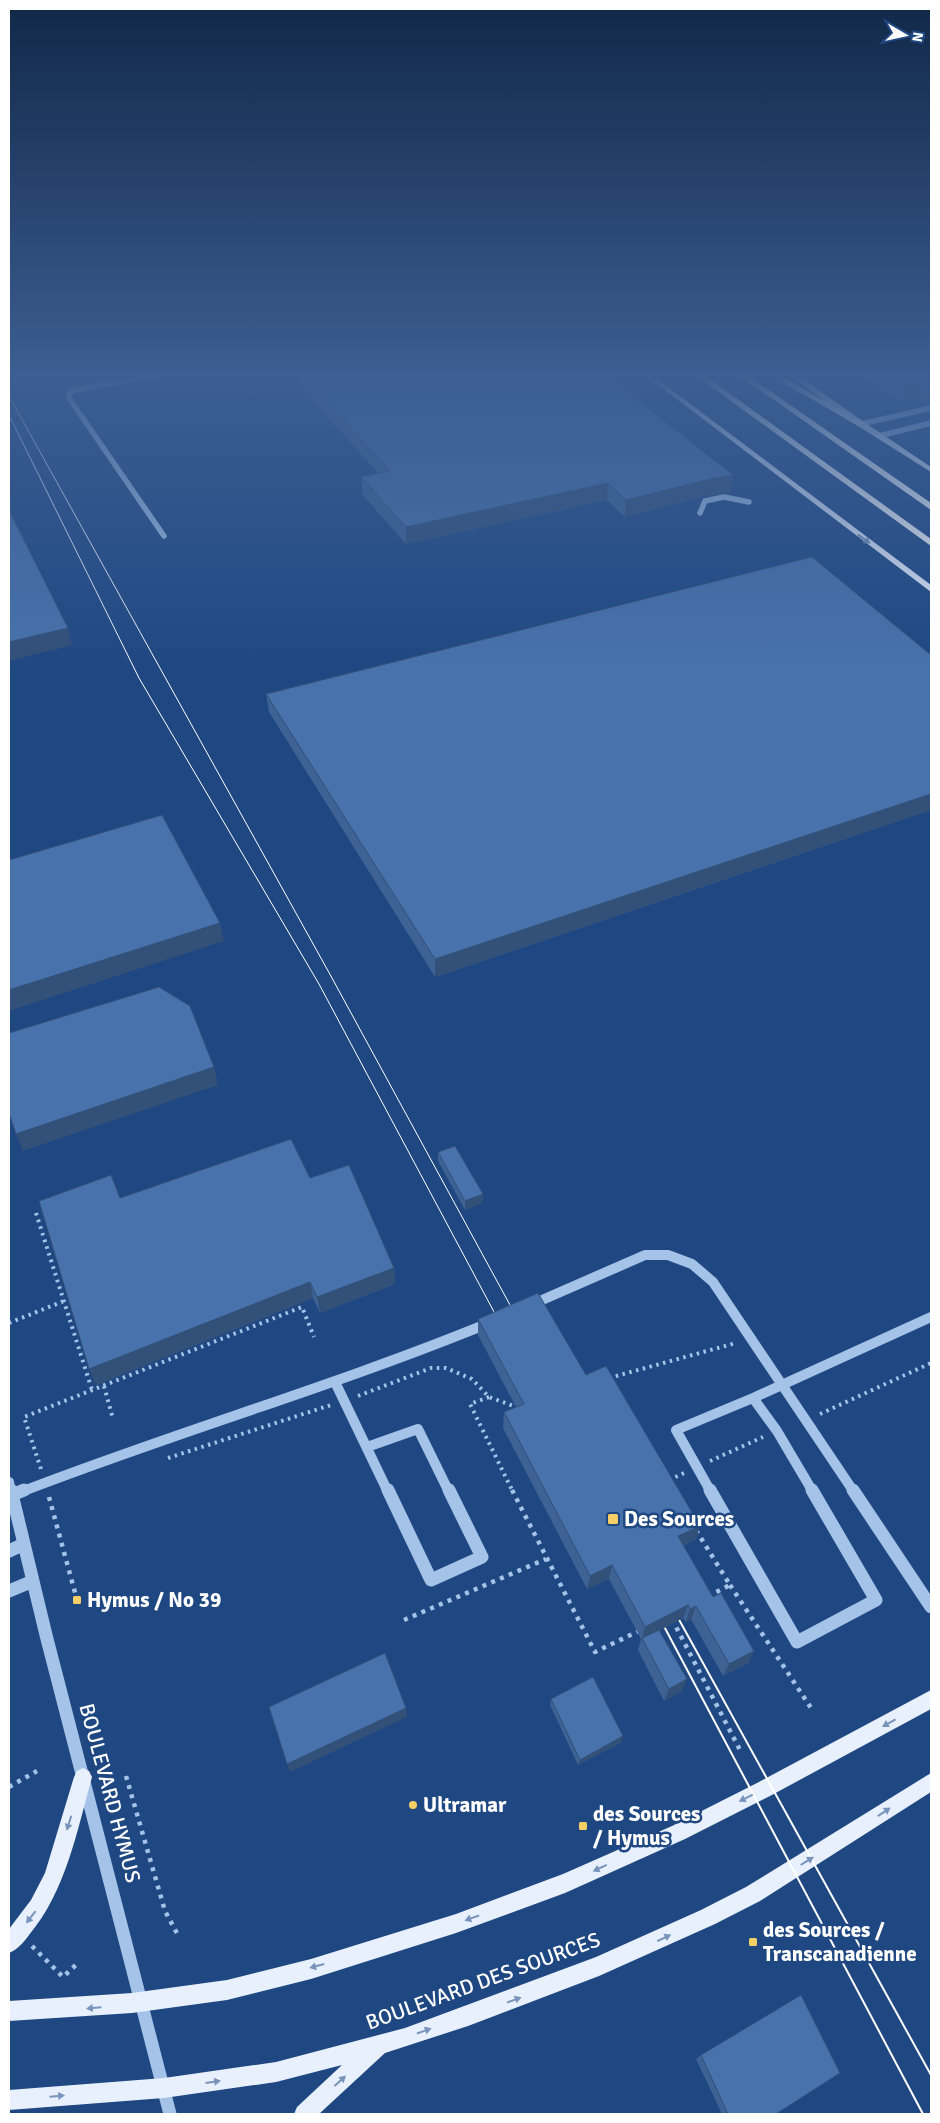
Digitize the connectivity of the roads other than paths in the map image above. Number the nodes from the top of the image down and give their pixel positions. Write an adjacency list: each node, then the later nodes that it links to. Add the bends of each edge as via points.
1 (119, 471): 8 (street)
2 (775, 471): 10 (main road, one-way to 10)
3 (832, 471): 9 (highway)
4 (880, 471): 6 (highway)
5 (748, 502): 7 (street, via 724,497 705,501)
6 (931, 507)
7 (700, 513)
8 (164, 536)
9 (931, 543)
10 (931, 589)
11 (521, 1309): 15 (street, via 645,1255 668,1256 692,1264 713,1282)
12 (503, 1317): 14 (street, via 423,1351)
13 (931, 1317): 15 (street)
14 (335, 1382): 17 (street); 19 (street, via 84,1466)
15 (781, 1386): 16 (street); 24 (street)
16 (753, 1398): 16 (street, via 777,1431 876,1600 797,1642 676,1430)
17 (368, 1447): 17 (street, via 431,1580 482,1557 418,1429)
18 (9, 1482): 19 (street, BOULEVARD HYMUS)
19 (12, 1495): 20 (street, BOULEVARD HYMUS)
20 (24, 1544): 21 (street); 22 (street, BOULEVARD HYMUS)
21 (9, 1551)
22 (33, 1581): 23 (street); 26 (street, BOULEVARD HYMUS)
23 (9, 1591)
24 (931, 1607)
25 (931, 1699): 29 (main road, one-way to 29, via 790,1777 592,1872 535,1895 338,1961 254,1984)
26 (84, 1777): 28 (main road, one-way to 28, via 48,1887 38,1908); 29 (street, BOULEVARD HYMUS)
27 (931, 1782): 31 (main road, BOULEVARD DES SOURCES, one-way to 27, via 537,1991 658,1941 753,1894)
28 (9, 1943)
29 (142, 2003): 30 (main road, one-way to 30, via 69,2010); 32 (street, BOULEVARD HYMUS)
30 (9, 2011)
31 (380, 2045): 32 (main road, BOULEVARD DES SOURCES, one-way to 31, via 276,2072); 35 (main road, one-way to 31)
32 (164, 2088): 33 (main road, BOULEVARD DES SOURCES, one-way to 32); 34 (street, BOULEVARD HYMUS)
33 (9, 2100)
34 (170, 2114)
35 (304, 2114)

